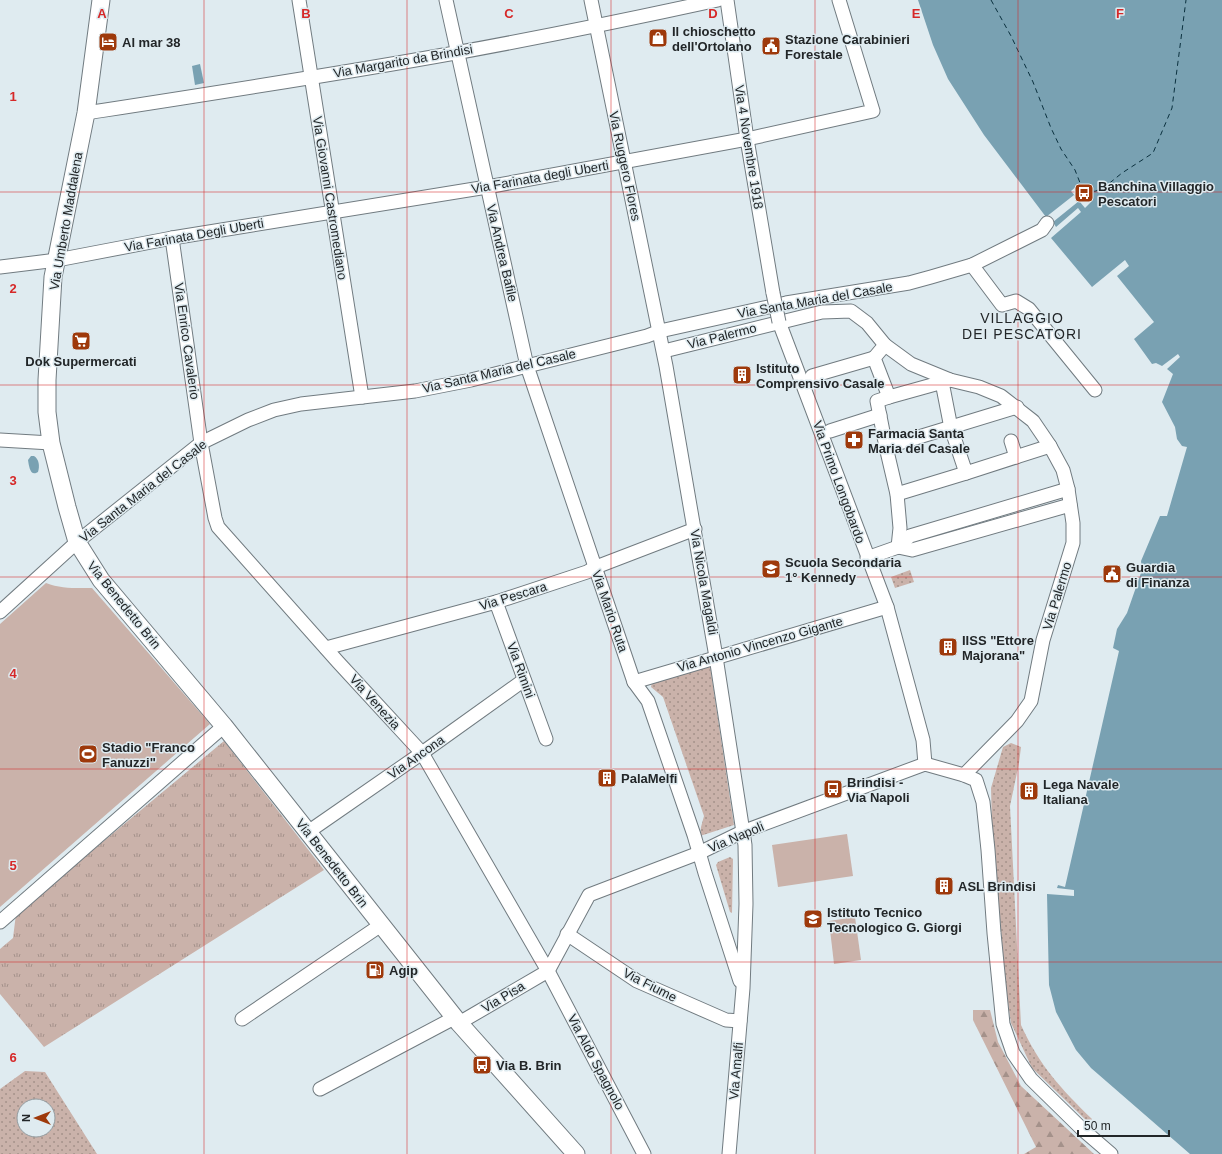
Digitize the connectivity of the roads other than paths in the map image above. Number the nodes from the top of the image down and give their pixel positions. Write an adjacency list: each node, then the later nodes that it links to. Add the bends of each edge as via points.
1 (101, 0): 11 (street, Via Umberto Maddalena)
2 (299, 0): 10 (street, Via Giovanni Castromediano)
3 (446, 0): 9 (street, Via Andrea Bafile)
4 (591, 0): 8 (street, Via Ruggero Flores)
5 (718, 0): 8 (street, Via Margarito da Brindisi)
6 (727, 0): 12 (street, Via 4 Novembre 1918)
7 (839, 0): 12 (street, via 873,110)
8 (597, 26): 9 (street, Via Margarito da Brindisi); 13 (street, Via Ruggero Flores)
9 (457, 52): 10 (street, Via Margarito da Brindisi); 14 (street, Via Andrea Bafile)
10 (311, 78): 11 (street, Via Margarito da Brindisi); 15 (street, Via Giovanni Castromediano)
11 (86, 113): 18 (street, Via Umberto Maddalena)
12 (748, 139): 13 (street, Via Farinata degli Uberti); 21 (street, Via 4 Novembre 1918)
13 (624, 162): 14 (street, Via Farinata degli Uberti); 23 (street, Via Ruggero Flores)
14 (487, 187): 15 (street, Via Farinata degli Uberti); 27 (street, Via Andrea Bafile)
15 (332, 212): 17 (street, Via Farinata Degli Uberti); 31 (street, Via Giovanni Castromediano)
16 (1047, 223): 19 (street, Via Santa Maria del Casale, via 1042,230)
17 (172, 238): 18 (street, Via Farinata Degli Uberti); 40 (street, Via Enrico Cavalerio)
18 (57, 260): 20 (street, Via Farinata Degli Uberti); 39 (street, Via Umberto Maddalena, via 53,277 47,380)
19 (972, 265): 23 (street, Via Santa Maria del Casale, via 909,283 786,303); 30 (street, via 1002,305 1016,302 1030,308)
20 (0, 267)
21 (773, 293): 22 (street, Via Primo Longobardo, bridge)
22 (779, 322): 24 (street, Via Palermo, via 822,312 851,311 867,323); 25 (street, Via Palermo); 51 (street, Via Primo Longobardo)
23 (660, 331): 25 (street, Via Nicola Magaldi); 27 (street, Via Santa Maria del Casale)
24 (885, 345): 26 (street); 29 (street, Via Palermo, via 911,364)
25 (664, 350): 48 (street, Via Nicola Magaldi)
26 (874, 358): 28 (street); 32 (street)
27 (528, 366): 31 (street, Via Santa Maria del Casale, via 415,391); 52 (street, Via Mario Ruta)
28 (812, 376)
29 (946, 381): 32 (street, Via Palermo); 33 (street, Via Palermo, via 979,387 1001,396); 35 (street)
30 (1095, 390)
31 (362, 397): 40 (street, Via Santa Maria del Casale, via 274,410)
32 (889, 397): 34 (street, via 877,401)
33 (1017, 407): 35 (street); 41 (street, Via Palermo, via 1033,421)
34 (880, 415): 36 (street); 42 (street)
35 (951, 428): 42 (street); 44 (street)
36 (830, 431)
37 (0, 440): 39 (street)
38 (1011, 441): 43 (street)
39 (51, 443): 49 (street, Via Benedetto Brin)
40 (202, 443): 49 (street, Via Santa Maria del Casale); 56 (street, Via Venezia, via 218,526)
41 (1050, 446): 43 (street); 45 (street, Via Palermo, via 1063,470)
42 (886, 447): 46 (street)
43 (1016, 457): 44 (street)
44 (966, 473): 46 (street)
45 (1068, 489): 47 (street, Via Palermo); 50 (street, via 910,536)
46 (898, 494): 50 (street)
47 (1070, 505): 50 (street, via 912,550); 64 (street, Via Palermo, via 1073,542 1043,640 1032,701 1017,721)
48 (695, 529): 52 (street, Via Pescara); 57 (street, Via Nicola Magaldi)
49 (77, 542): 55 (street, Via Santa Maria del Casale); 60 (street, Via Benedetto Brin, via 101,580)
50 (898, 547): 51 (street)
51 (867, 558): 54 (street, Via Primo Longobardo)
52 (596, 567): 53 (street, Via Pescara); 59 (street, Via Mario Ruta)
53 (496, 602): 56 (street, Via Pescara); 58 (street, Via Rimini)
54 (887, 607): 57 (street, Via Antonio Vincenzo Gigante); 63 (street, Via Primo Longobardo, via 924,740)
55 (0, 612)
56 (326, 648): 62 (street, Via Venezia)
57 (716, 657): 59 (street, Via Antonio Vincenzo Gigante); 66 (street, Via Nicola Magaldi)
58 (524, 680): 61 (street, Via Rimini); 62 (street, Via Ancona)
59 (634, 682): 67 (street, Via Mario Ruta, via 648,701)
60 (224, 726): 65 (street, Via Benedetto Brin); 68 (street)
61 (546, 739)
62 (422, 753): 65 (street, Via Ancona); 71 (street, Via Venezia)
63 (925, 764): 64 (street); 66 (street, Via Napoli)
64 (964, 775): 80 (street, via 976,780 983,802 1003,1024 1013,1053 1031,1079)
65 (308, 832): 69 (street, Via Benedetto Brin)
66 (742, 832): 67 (street, Via Napoli); 72 (street, Via Amalfi, via 745,845 746,904)
67 (699, 853): 70 (street, Via Napoli, via 589,895); 72 (street, Via Amalfi)
68 (0, 922)
69 (381, 925): 73 (street); 74 (street, Via Benedetto Brin)
70 (567, 934): 71 (street, Via Napoli); 75 (street, Via Fiume, via 637,981 726,1020)
71 (548, 971): 74 (street, Via Pisa); 78 (street, Via Aldo Spagnolo)
72 (743, 988): 75 (street, Via Amalfi)
73 (242, 1019)
74 (456, 1021): 76 (street); 77 (street, Via Benedetto Brin)
75 (740, 1021): 79 (street, Via Amalfi)
76 (320, 1089)
77 (576, 1154)
78 (644, 1154)
79 (729, 1154)
80 (1111, 1154)

